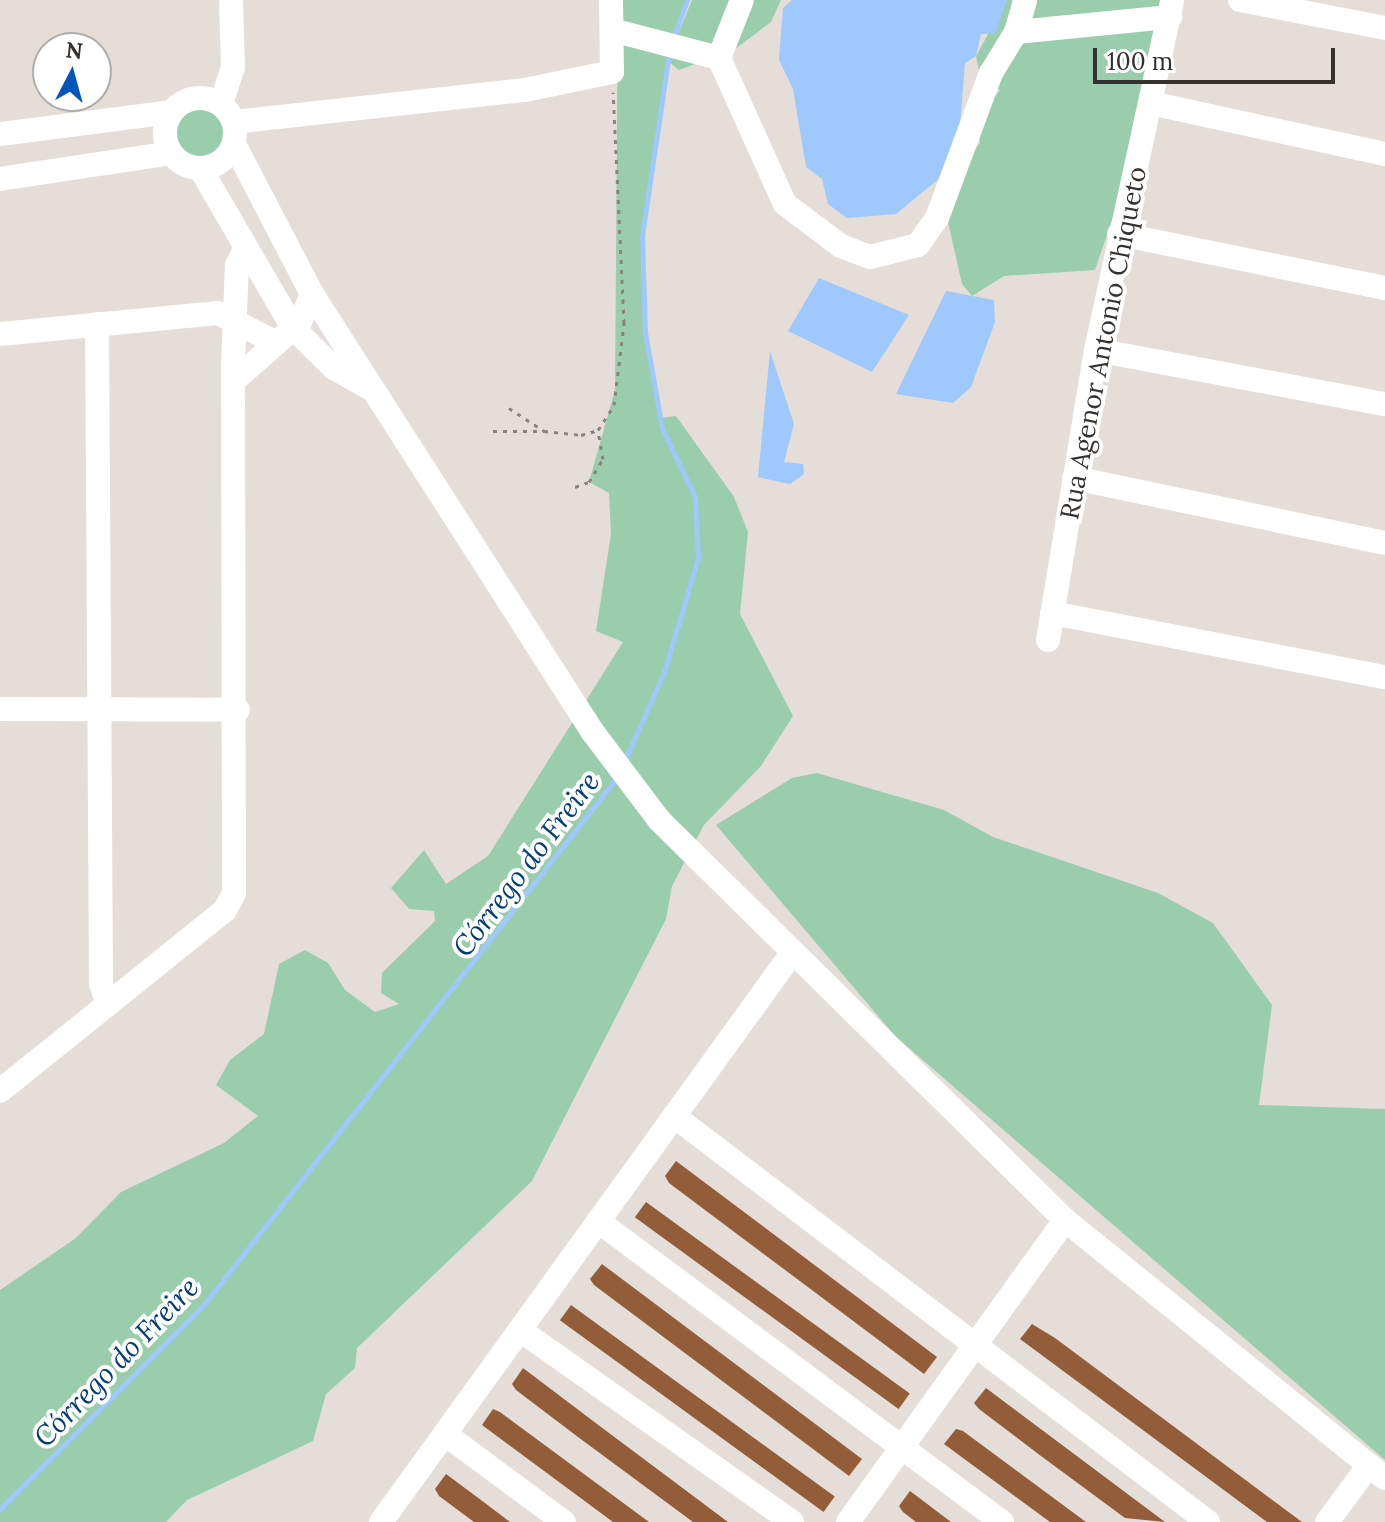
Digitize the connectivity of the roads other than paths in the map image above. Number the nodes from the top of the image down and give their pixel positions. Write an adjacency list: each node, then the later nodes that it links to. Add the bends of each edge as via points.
1 (231, 0): 13 (street)
2 (611, 0): 8 (street)
3 (742, 0): 10 (street)
4 (1025, 0): 9 (street)
5 (1240, 0): 7 (street)
6 (1171, 8): 9 (street); 11 (street, Rua Agenor Antonio Chiqueto)
7 (1385, 28)
8 (612, 30): 10 (street); 13 (street, via 612,72 525,90)
9 (1016, 32): 10 (street, via 991,73 937,218 918,245 870,257 841,246 785,204)
10 (719, 58)
11 (1155, 104): 16 (street); 19 (street, Rua Agenor Antonio Chiqueto)
12 (171, 112): 13 (street, via 200,97); 14 (street); 15 (street, via 164,133)
13 (230, 123): 17 (street, via 221,161); 22 (street)
14 (0, 134)
15 (171, 153): 17 (street); 18 (street)
16 (1385, 154)
17 (200, 168): 20 (street)
18 (0, 179)
19 (1119, 234): 21 (street); 27 (street, Rua Agenor Antonio Chiqueto)
20 (245, 249): 23 (street, via 237,265); 26 (street)
21 (1385, 288)
22 (312, 294): 26 (street); 29 (street)
23 (234, 319): 24 (street, via 200,313); 26 (street); 28 (street)
24 (97, 324): 25 (street); 37 (street)
25 (0, 334)
26 (284, 335): 28 (street); 29 (street)
27 (1096, 350): 30 (street); 31 (street, Rua Agenor Antonio Chiqueto)
28 (238, 377): 38 (street)
29 (373, 390): 39 (street, via 592,731 659,820)
30 (1385, 404)
31 (1074, 478): 32 (street); 33 (street, Rua Agenor Antonio Chiqueto)
32 (1385, 543)
33 (1052, 613): 34 (street, Rua Agenor Antonio Chiqueto); 35 (street)
34 (1048, 640)
35 (1385, 677)
36 (0, 709): 37 (street)
37 (98, 709): 38 (street); 40 (street, via 101,984)
38 (238, 710): 40 (street, via 239,868 230,902)
39 (790, 956): 42 (street); 43 (street)
40 (108, 1004): 41 (street)
41 (0, 1091)
42 (674, 1116): 44 (street); 46 (street)
43 (1065, 1220): 46 (street); 49 (street)
44 (598, 1221): 45 (street); 48 (street)
45 (520, 1330): 47 (street); 52 (street)
46 (976, 1345): 48 (street); 55 (street)
47 (445, 1434): 50 (street); 51 (street)
48 (902, 1447): 53 (street); 54 (street)
49 (1377, 1472): 56 (street)
50 (381, 1522)
51 (564, 1522)
52 (792, 1522)
53 (848, 1522)
54 (1002, 1522)
55 (1208, 1522)
56 (1327, 1522)

